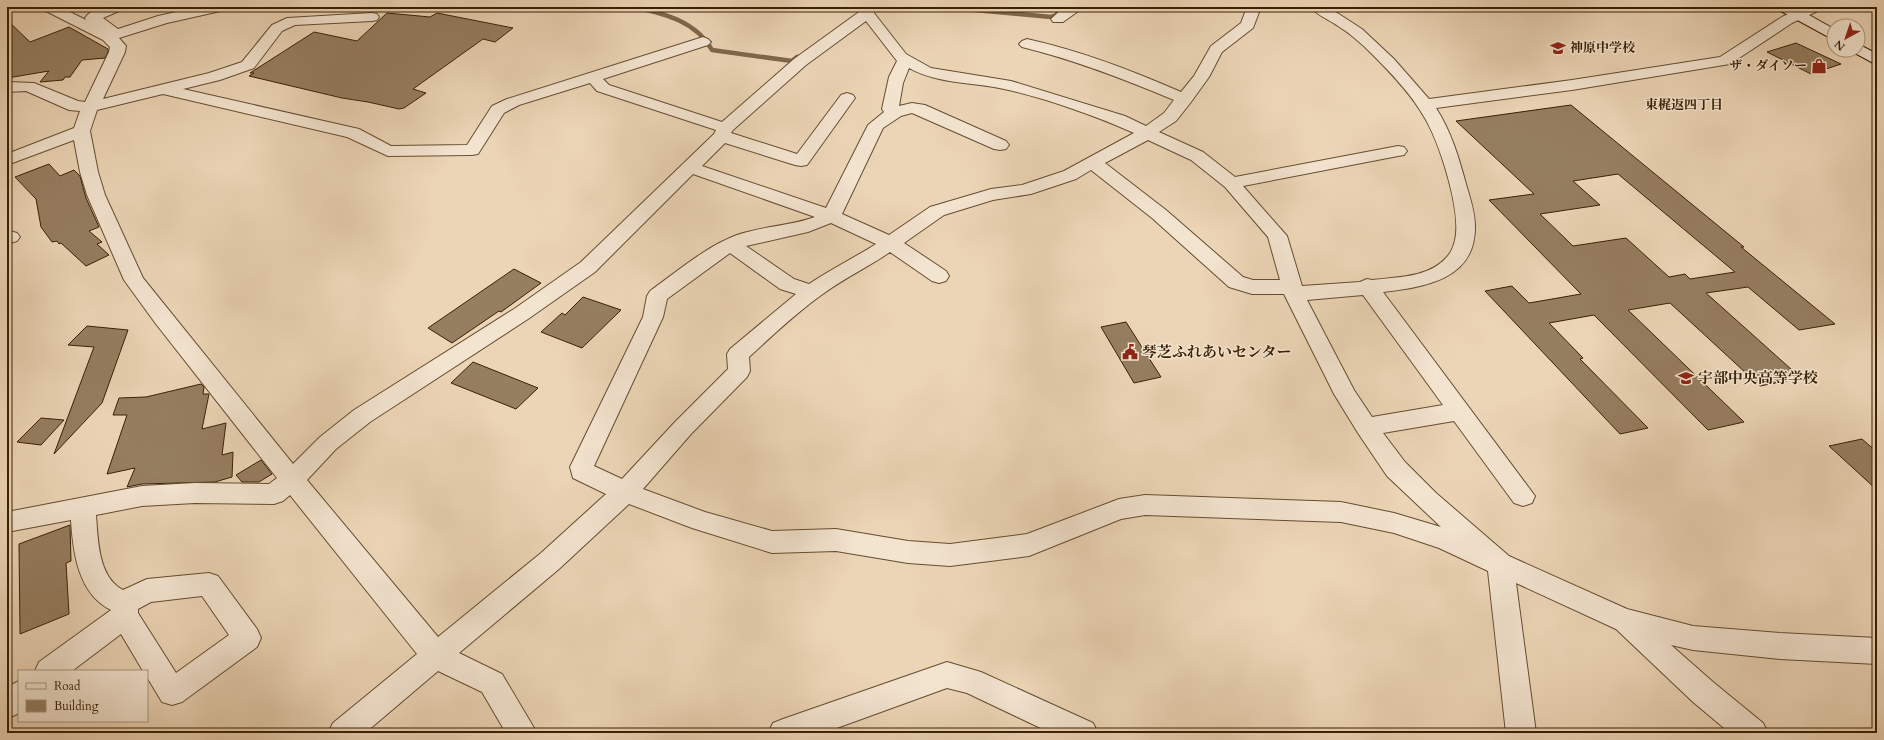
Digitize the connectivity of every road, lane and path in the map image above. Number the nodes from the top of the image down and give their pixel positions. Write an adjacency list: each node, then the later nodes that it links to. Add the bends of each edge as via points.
1 (49, 7): 14 (street)
2 (116, 7): 14 (street, via 92,18)
3 (220, 7): 14 (street, via 163,19)
4 (1254, 7): 24 (street, via 1248,25 1216,49 1201,77)
5 (1318, 7): 25 (street, via 1356,30 1379,52)
6 (1784, 7): 10 (street)
7 (1815, 7): 10 (street)
8 (1073, 8): 12 (street)
9 (866, 10): 18 (street); 29 (street, via 800,62)
10 (1798, 15): 13 (street); 25 (street, via 1724,61)
11 (372, 18): 22 (street, via 292,20 277,28 248,65 214,77)
12 (1058, 19)
13 (1826, 31)
14 (113, 36): 26 (street, via 118,46 117,52)
15 (703, 42): 20 (street)
16 (1027, 44): 24 (street, via 1057,50 1086,60)
17 (1866, 54): 19 (street)
18 (906, 60): 27 (street, via 893,86 890,109); 30 (street, via 927,72 1005,84 1041,94 1119,120)
19 (1877, 60)
20 (593, 77): 22 (street, via 513,102 498,110 472,150 388,151 353,133); 29 (street, via 603,88)
21 (7, 86): 26 (street, via 28,86 75,106)
22 (161, 89): 26 (street)
23 (847, 98): 29 (street, via 801,161)
24 (1185, 99): 30 (street, via 1170,116)
25 (1424, 105): 41 (street, via 1438,127 1456,178 1467,224 1466,238 1456,259 1442,273 1416,281)
26 (90, 107): 28 (street)
27 (895, 112): 31 (street, via 920,109); 37 (street, via 876,125)
28 (81, 132): 33 (street); 46 (street, via 96,195 134,280)
29 (723, 132): 35 (street)
30 (1147, 133): 34 (street); 36 (street, via 1197,156)
31 (1000, 145)
32 (1398, 151): 36 (street)
33 (7, 160)
34 (1093, 163): 38 (street, via 1070,175 1025,190 990,195 937,211); 42 (street, via 1159,214 1236,282 1252,287)
35 (689, 167): 37 (street); 46 (street, via 588,267 521,314 362,416 328,443)
36 (1231, 183): 42 (street, via 1277,236)
37 (831, 216): 38 (street); 39 (street, via 818,224 748,238)
38 (891, 243): 40 (street); 43 (street)
39 (731, 245): 43 (street, via 787,284); 47 (street, via 720,250 657,296 653,317 582,467 582,471)
40 (939, 276)
41 (1367, 286): 42 (street); 44 (street)
42 (1293, 291): 45 (street, via 1345,394)
43 (811, 292): 47 (street, via 738,354 740,372 683,428)
44 (1460, 411): 45 (street); 48 (street)
45 (1366, 427): 51 (street, via 1396,469)
46 (292, 480): 49 (street, via 274,494 195,493 142,496); 54 (street)
47 (624, 492): 51 (street, via 700,521 772,542 836,540 908,552 950,555 1029,545 1119,509 1145,505 1341,512 1394,523 1447,540); 54 (street, via 550,561)
48 (1523, 496)
49 (83, 506): 50 (street); 55 (street, via 85,545 95,577 106,594 124,610)
50 (7, 522)
51 (1500, 564): 52 (street); 62 (street)
52 (1623, 620): 53 (street, via 1693,638); 63 (street)
53 (1877, 652)
54 (436, 656): 58 (street); 59 (street, via 492,683)
55 (50, 670)
56 (18, 696): 57 (street)
57 (7, 705)
58 (343, 733)
59 (522, 733)
60 (783, 733): 61 (street, via 947,675 970,681)
61 (1083, 733)
62 (1521, 733)
63 (1753, 733)

